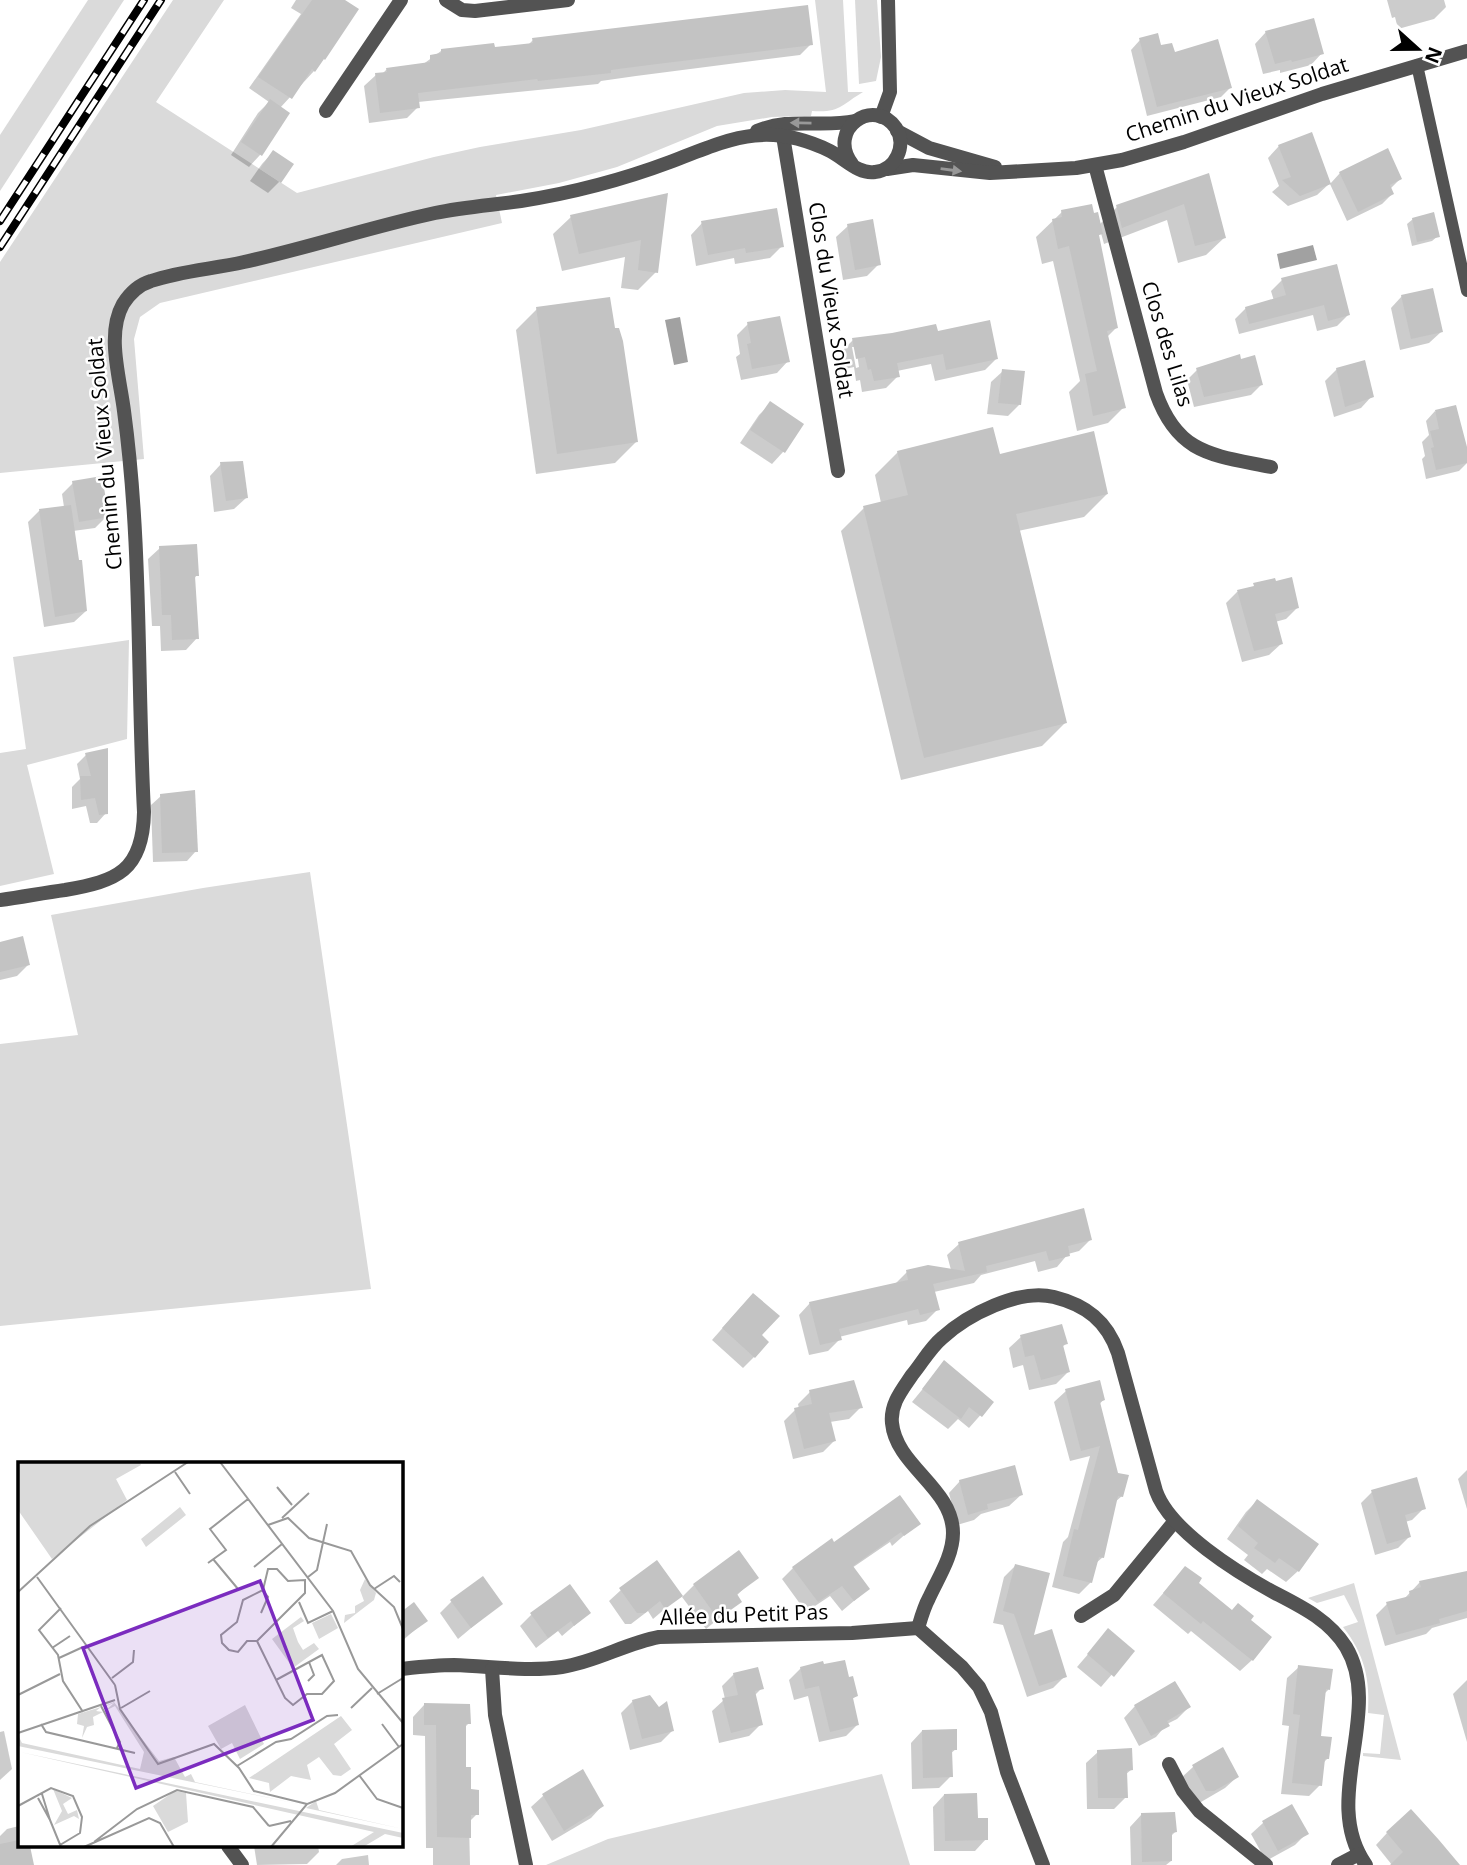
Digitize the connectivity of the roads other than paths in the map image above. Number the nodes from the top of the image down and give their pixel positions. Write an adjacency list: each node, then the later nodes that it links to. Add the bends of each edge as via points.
1 (401, 0): 7 (street)
2 (446, 0): 3 (street, via 462,10 475,11)
3 (568, 0)
4 (888, 0): 8 (street, via 890,92)
5 (1467, 51): 6 (street, Chemin du Vieux Soldat)
6 (1416, 65): 14 (street, Chemin du Vieux Soldat, via 1184,142); 17 (lane)
7 (326, 111)
8 (881, 117): 9 (street); 10 (street)
9 (855, 121): 11 (street, Chemin du Vieux Soldat, one-way to 11, via 780,124); 13 (street, via 844,139)
10 (897, 131): 15 (street, via 899,152); 16 (street, Chemin du Vieux Soldat, via 929,148)
11 (749, 134): 12 (street, Chemin du Vieux Soldat); 20 (street, Chemin du Vieux Soldat, via 589,187 435,213 152,281 132,292 120,310 115,338 133,487 143,834 128,866 113,878)
12 (783, 136): 13 (street, Chemin du Vieux Soldat, via 825,149); 19 (street, Clos du Vieux Soldat)
13 (852, 164): 15 (street, via 871,173)
14 (1095, 165): 16 (street, Chemin du Vieux Soldat); 18 (street, Clos des Lilas, via 1166,418 1197,448)
15 (887, 169): 16 (street, Chemin du Vieux Soldat, one-way to 16, via 913,164 978,173)
16 (1017, 171)
17 (1467, 291)
18 (1271, 467)
19 (838, 471)
20 (0, 900)
21 (1174, 1521): 22 (street, via 1114,1595); 23 (street, via 1159,1501 1118,1353 1103,1323 1076,1304 1050,1296 1002,1303 940,1340 899,1394 892,1413 900,1445 942,1500 953,1532); 28 (street, via 1240,1572 1315,1615 1346,1648 1358,1682 1349,1814)
22 (1081, 1616)
23 (918, 1628): 24 (street, Allée du Petit Pas, via 659,1637 575,1665); 31 (street, via 979,1688)
24 (492, 1669): 25 (street, Allée du Petit Pas, via 437,1665); 30 (street, via 495,1715)
25 (402, 1670)
26 (1169, 1764): 32 (street, via 1199,1811)
27 (229, 1848): 29 (street)
28 (1362, 1860): 33 (street)
29 (242, 1865)
30 (526, 1865)
31 (1043, 1865)
32 (1266, 1865)
33 (1338, 1865)

